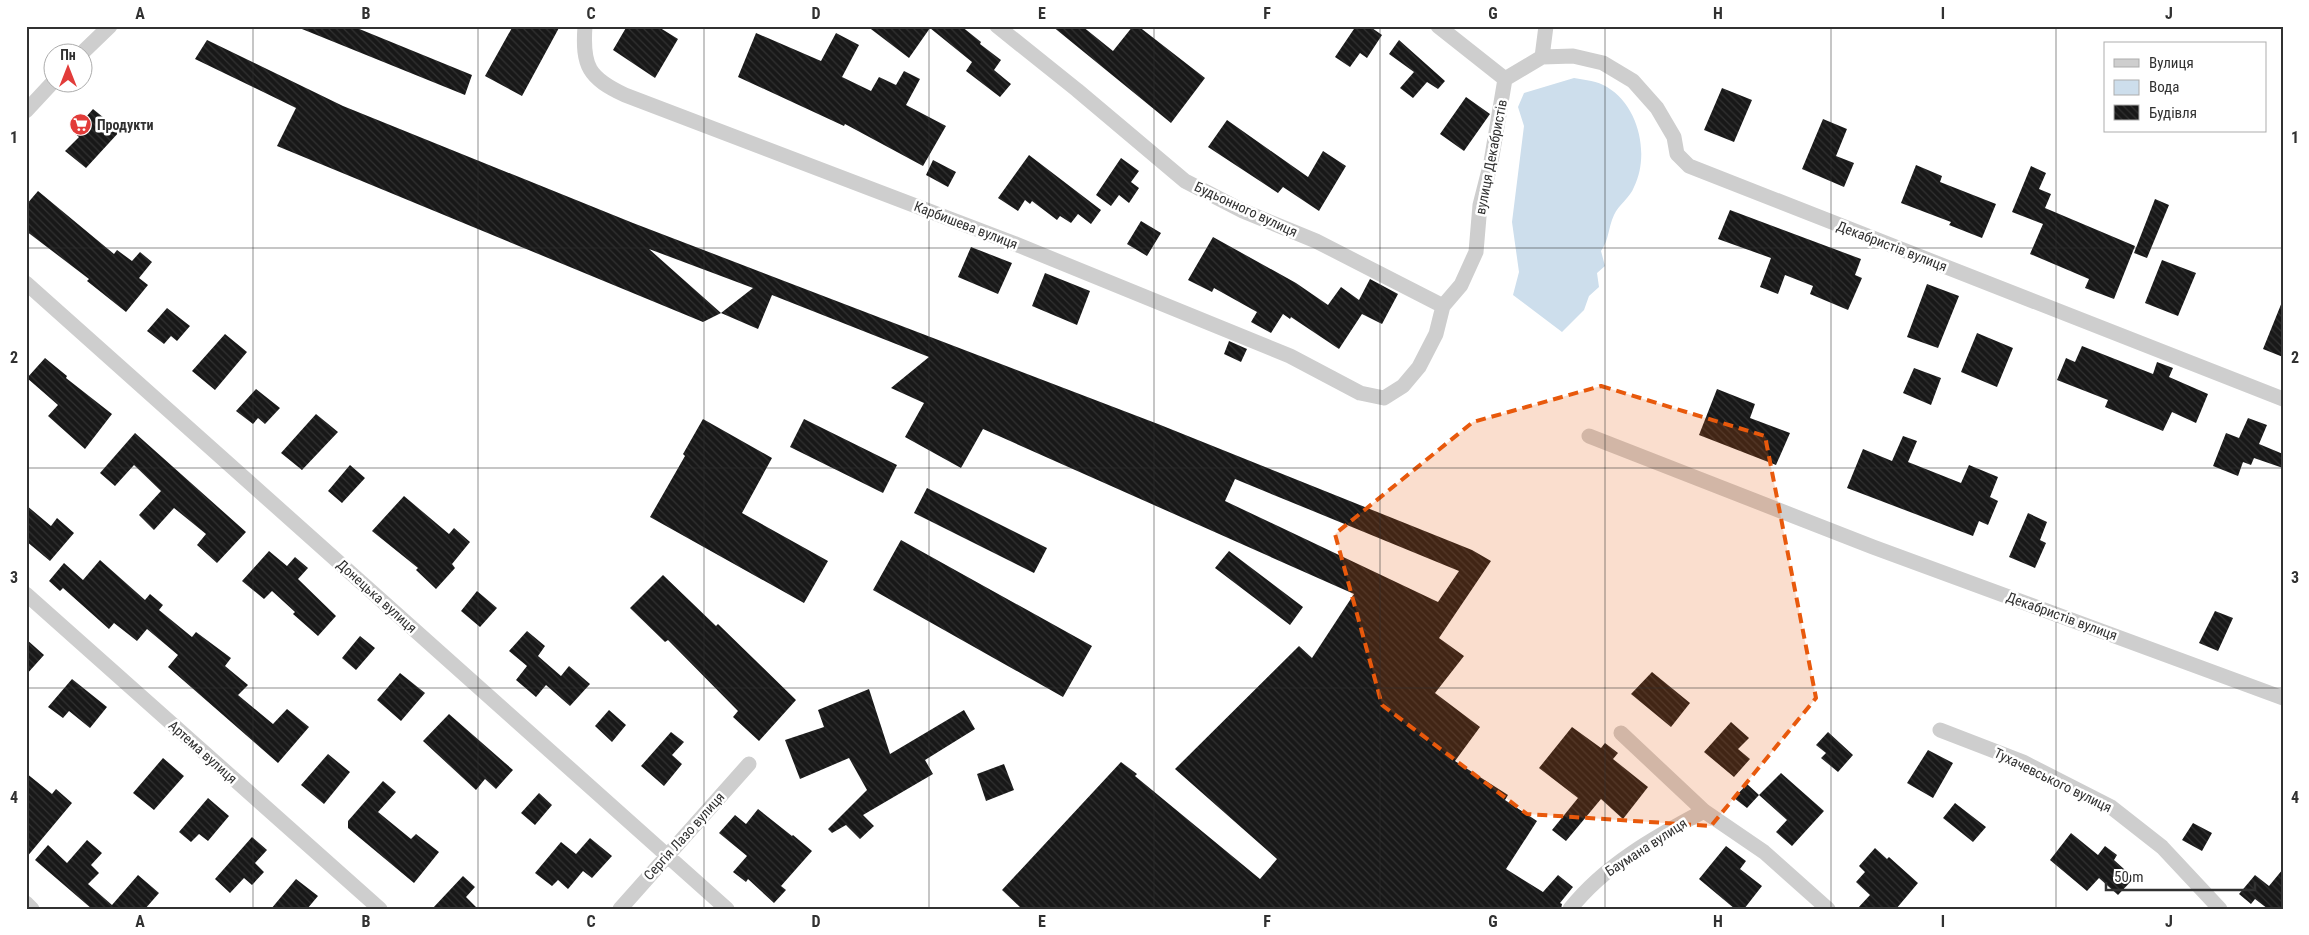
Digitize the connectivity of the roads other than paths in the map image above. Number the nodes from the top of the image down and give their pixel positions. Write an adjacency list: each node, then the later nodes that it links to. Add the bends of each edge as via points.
1 (110, 26): 6 (street)
2 (585, 26): 13 (street, Карбишева вулиця, via 584,43 589,70 601,82 625,95 1013,243 1290,356 1360,393)
3 (997, 26): 12 (street, Будьонного вулиця, via 1185,181 1243,211 1316,241)
4 (1438, 26): 8 (street)
5 (1546, 26): 7 (street)
6 (92, 43)
7 (1542, 57): 8 (street); 14 (street, Декабристів вулиця, via 1573,56 1603,63 1634,81 1657,108 1674,136 1677,154 1690,166)
8 (1505, 79): 12 (street, вулиця Декабристів, via 1491,162 1480,204 1476,252 1461,286)
9 (44, 92): 10 (street)
10 (26, 111)
11 (26, 283): 22 (street, Донецька вулиця)
12 (1444, 306): 13 (street, вулиця Декабристів, via 1436,334 1419,367 1403,386)
13 (1384, 398)
14 (2283, 400)
15 (1589, 436): 17 (street, Декабристів вулиця, via 1873,547)
16 (26, 594): 25 (street, Артема вулиця)
17 (2283, 698)
18 (1940, 730): 30 (street, Тухачевського вулиця, via 2023,762 2112,807 2162,847)
19 (1621, 733): 21 (street)
20 (749, 764): 22 (street, Сергія Лазо вулиця)
21 (1704, 811): 28 (street, Баумана вулиця, via 1664,832 1599,877); 29 (street, via 1764,852)
22 (668, 856): 26 (street, Сергія Лазо вулиця); 27 (street, Донецька вулиця)
23 (26, 904): 24 (street)
24 (32, 909)
25 (380, 909)
26 (620, 909)
27 (727, 909)
28 (1570, 909)
29 (1828, 909)
30 (2220, 909)

